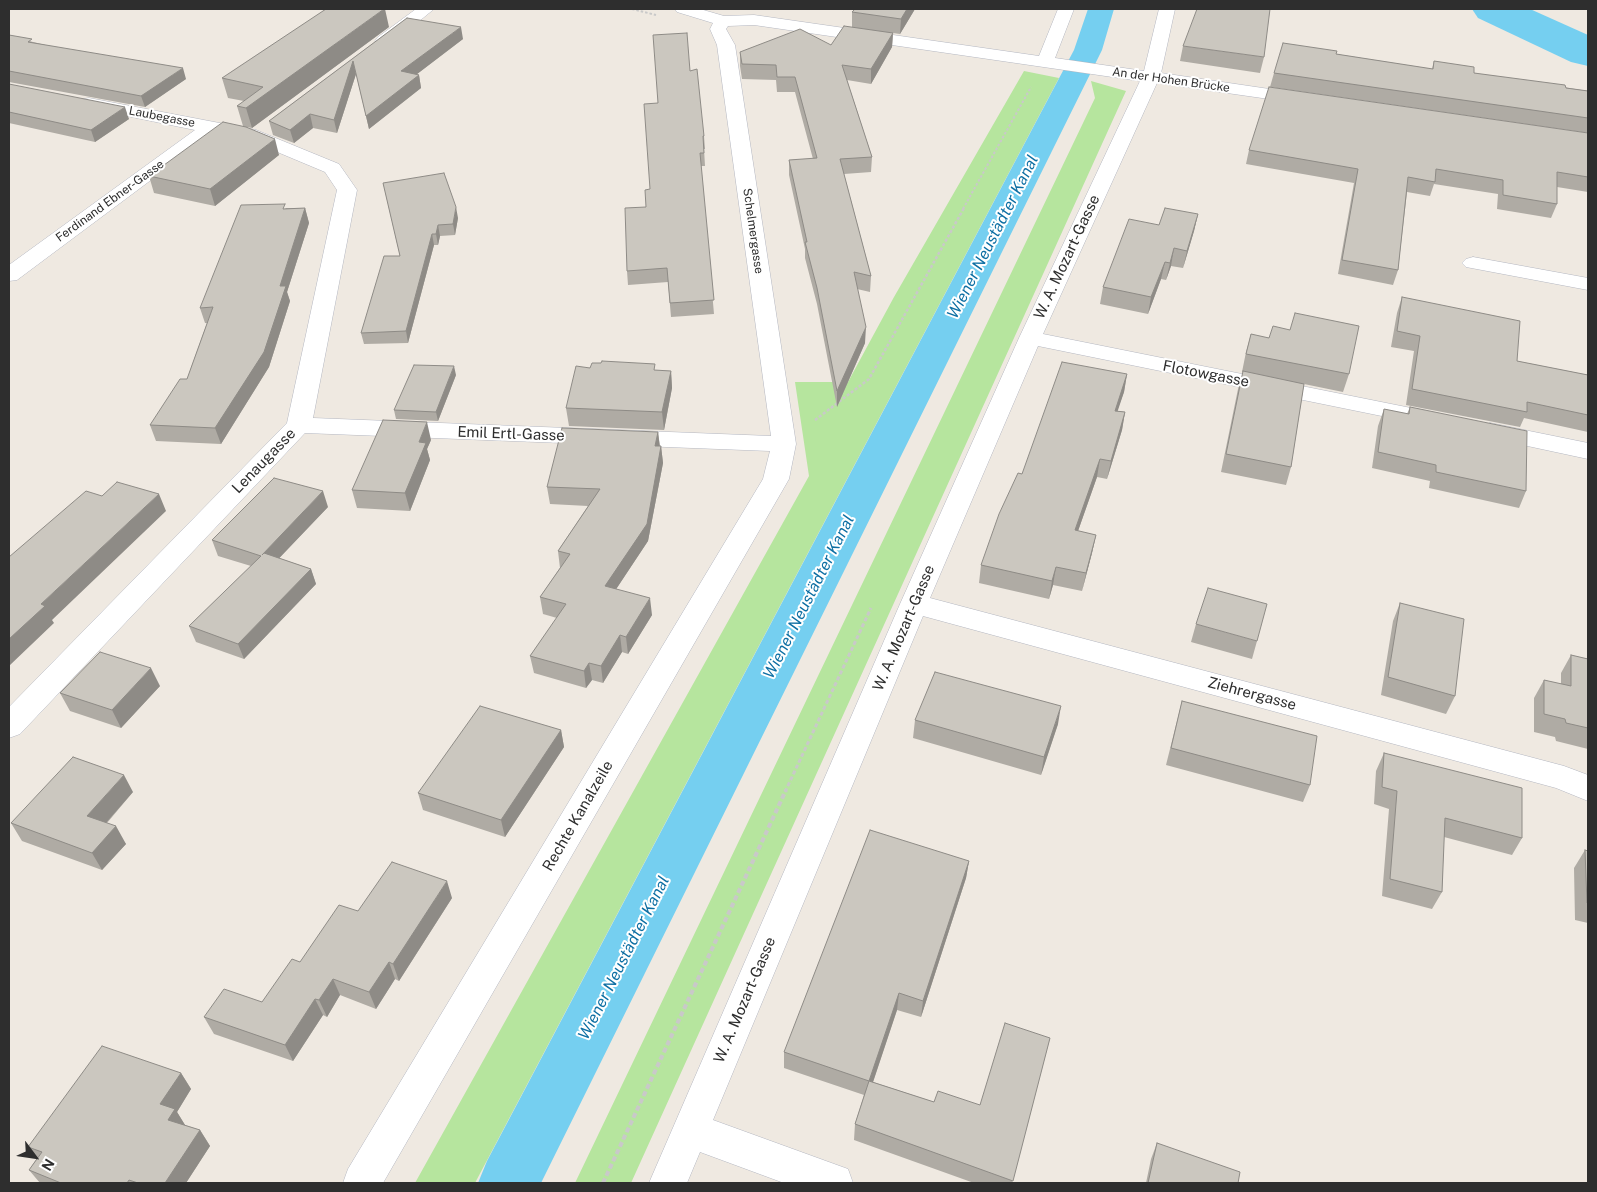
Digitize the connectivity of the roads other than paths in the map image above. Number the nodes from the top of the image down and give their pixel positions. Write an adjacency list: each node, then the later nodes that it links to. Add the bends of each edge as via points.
1 (426, 9): 9 (street)
2 (666, 9): 3 (street, An der Hohen Brücke)
3 (684, 9): 6 (street, An der Hohen Brücke)
4 (1066, 9): 10 (street)
5 (1167, 9): 11 (street, W. A. Mozart-Gasse)
6 (725, 15): 7 (street, An der Hohen Brücke); 8 (street, Schelmergasse, via 718,29)
7 (754, 20): 8 (street); 10 (street, An der Hohen Brücke)
8 (726, 45): 23 (street, Schelmergasse)
9 (372, 49)
10 (1049, 63): 11 (street, An der Hohen Brücke)
11 (1139, 75): 13 (street, An der Hohen Brücke); 19 (street, W. A. Mozart-Gasse)
12 (76, 101): 14 (street, Laubegasse)
13 (1325, 102)
14 (211, 127): 15 (street, Laubegasse); 17 (street, Ferdinand Ebner-Gasse)
15 (264, 130): 21 (street, Lenaugasse, via 332,168 347,190)
16 (1473, 263): 18 (street)
17 (9, 275)
18 (1588, 284)
19 (1030, 338): 20 (street, Flotowgasse); 25 (street, W. A. Mozart-Gasse)
20 (1441, 421)
21 (299, 425): 23 (street, Emil Ertl-Gasse); 26 (street, Lenaugasse)
22 (1471, 427): 24 (street)
23 (784, 444): 29 (street, Rechte Kanalzeile, via 776,479)
24 (1588, 451)
25 (914, 604): 27 (street, Ziehrergasse, via 1554,775); 28 (street, W. A. Mozart-Gasse)
26 (9, 726)
27 (1588, 789)
28 (690, 1130): 30 (street, W. A. Mozart-Gasse); 31 (street)
29 (362, 1183)
30 (668, 1183)
31 (834, 1183)

